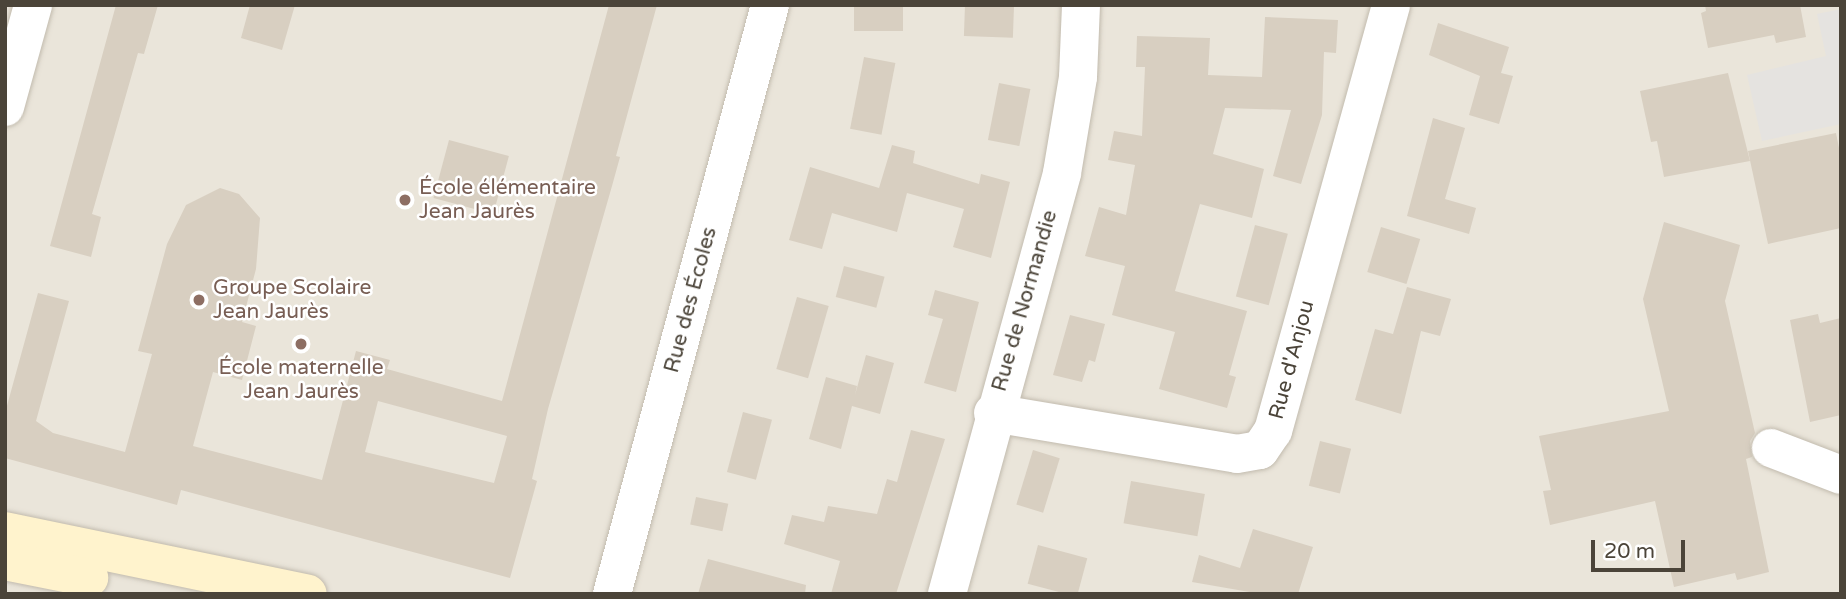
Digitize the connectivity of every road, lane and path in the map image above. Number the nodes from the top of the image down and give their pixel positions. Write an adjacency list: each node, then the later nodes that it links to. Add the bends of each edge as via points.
1 (33, 5): 5 (street)
2 (770, 5): 13 (street, Rue des Écoles)
3 (1081, 5): 6 (street, Rue de Normandie, via 1078,77 1062,173)
4 (1391, 5): 6 (street, Rue d'Anjou, via 1273,431 1260,450 1237,454)
5 (5, 107)
6 (993, 413): 14 (street, Rue de Normandie)
7 (1772, 448): 8 (street)
8 (1841, 475)
9 (5, 531): 12 (main road)
10 (5, 561): 11 (main road)
11 (171, 594)
12 (309, 594)
13 (612, 594)
14 (947, 594)

